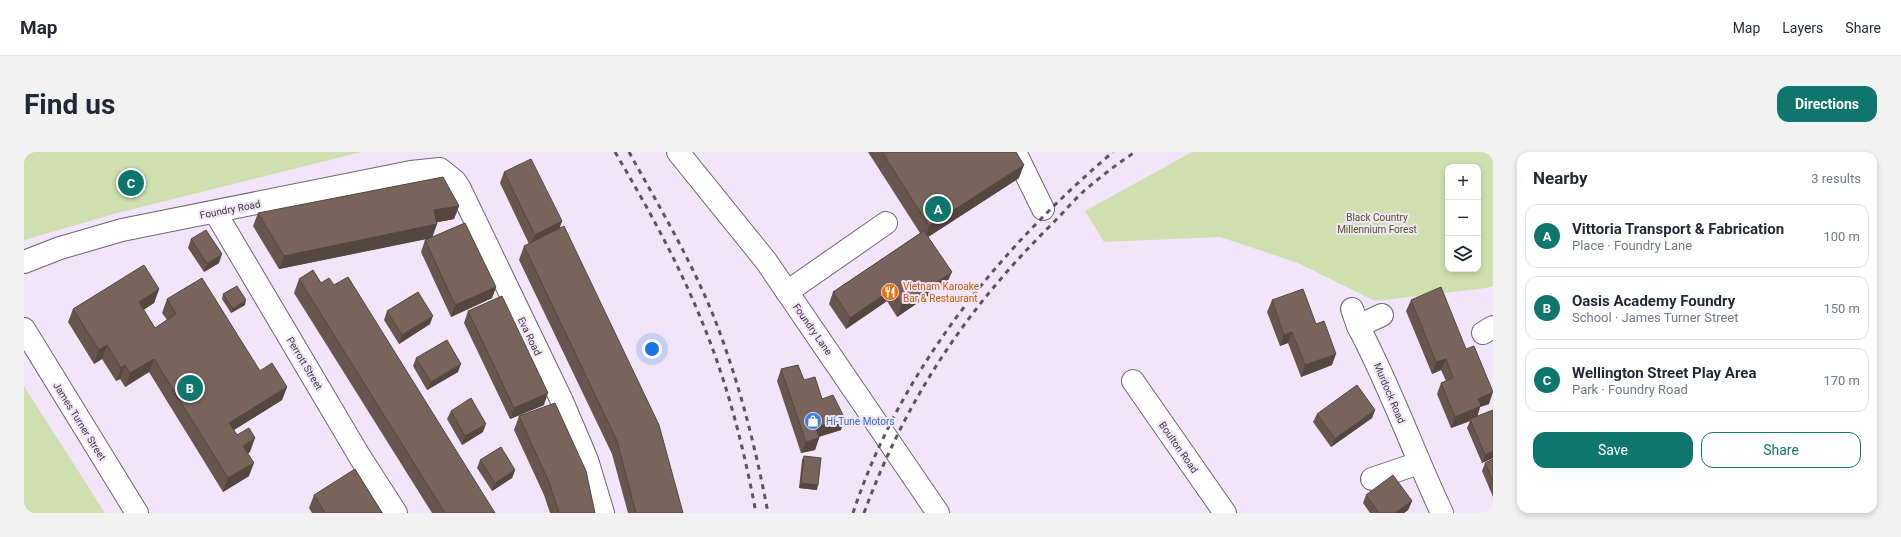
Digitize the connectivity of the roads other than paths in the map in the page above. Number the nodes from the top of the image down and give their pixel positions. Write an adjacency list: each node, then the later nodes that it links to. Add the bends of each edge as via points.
1 (678, 152): 8 (street, Foundry Lane, via 766,261)
2 (1015, 152): 4 (street)
3 (440, 170): 5 (street, Foundry Road, via 411,172); 16 (street, Eva Road, via 455,180 460,189 562,400 587,460)
4 (1043, 209)
5 (215, 212): 7 (street, Foundry Road, via 122,230 60,248); 15 (street, Perrott Street)
6 (886, 223): 8 (street)
7 (24, 262)
8 (787, 292): 17 (street, Foundry Lane)
9 (1382, 315): 12 (street, Murdock Road, via 1355,317 1378,363)
10 (24, 329): 14 (street, James Turner Street)
11 (1133, 381): 18 (street, Boulton Road)
12 (1419, 462): 13 (street); 19 (street, Murdock Road)
13 (1372, 479)
14 (137, 513)
15 (396, 513)
16 (604, 513)
17 (938, 513)
18 (1225, 513)
19 (1442, 513)

